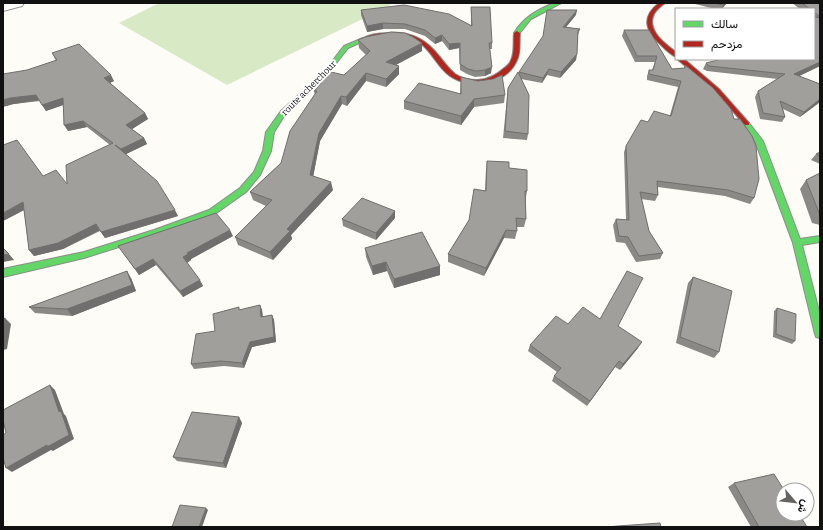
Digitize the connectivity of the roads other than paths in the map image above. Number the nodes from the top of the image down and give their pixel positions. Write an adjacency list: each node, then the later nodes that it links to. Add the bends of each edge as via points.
1 (18, 3): 4 (street)
2 (558, 3): 9 (street, route acherchour, via 535,13 522,24 517,34 514,62 491,81 478,83 452,74 432,50 407,35 391,34 360,40 346,47 325,74 283,112 270,132 267,150 258,173 243,190 212,212 84,255)
3 (662, 3): 5 (street, via 651,14 651,31)
4 (3, 7)
5 (675, 54)
6 (681, 60): 8 (street, via 717,90 759,141)
7 (820, 239): 8 (street)
8 (796, 243): 10 (street)
9 (3, 273)
10 (820, 334)

